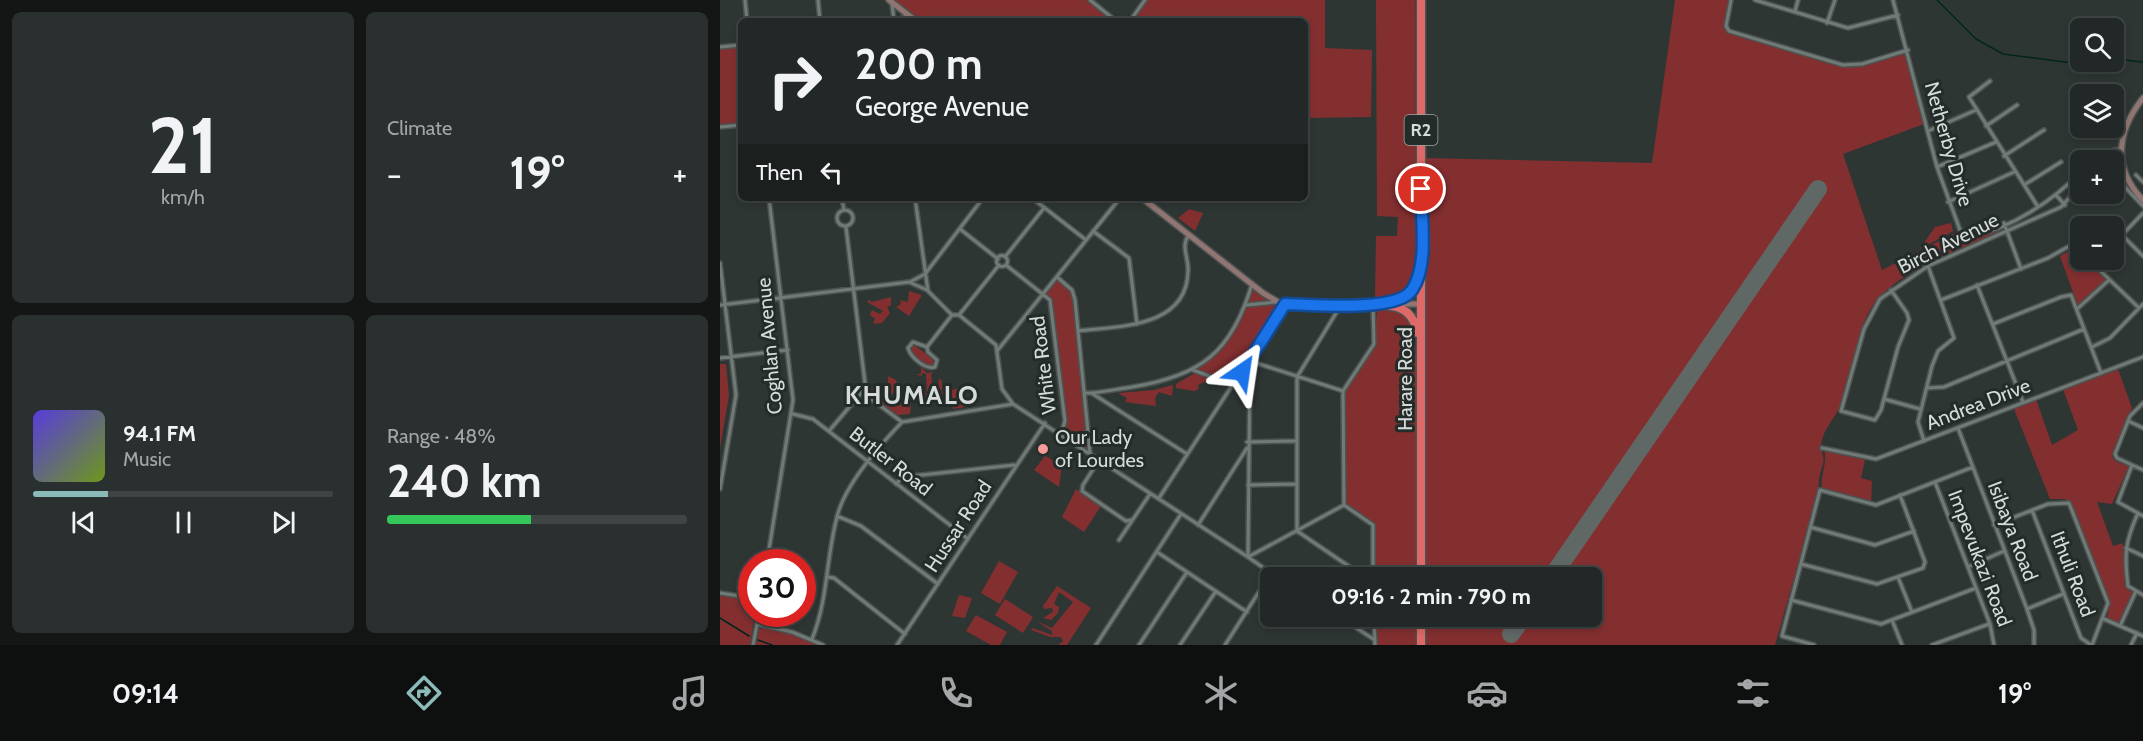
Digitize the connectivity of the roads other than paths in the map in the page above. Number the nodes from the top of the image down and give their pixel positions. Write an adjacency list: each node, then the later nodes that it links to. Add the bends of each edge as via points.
1 (745, 0): 15 (street)
2 (818, 0): 16 (street)
3 (1090, 0): 20 (street)
4 (1145, 0): 21 (street)
5 (1421, 0): 77 (highway, Harare Road / R2)
6 (1731, 0): 25 (street, via 1726,26 1729,31 1843,65 1862,64)
7 (1757, 0): 12 (street)
8 (1798, 0): 12 (street)
9 (1835, 0): 22 (street)
10 (1893, 0): 14 (street, Netherby Drive)
11 (891, 1): 13 (main road); 17 (street)
12 (1795, 11): 22 (street)
13 (908, 15): 18 (street); 19 (main road)
14 (1898, 15): 22 (street, via 1852,28); 25 (street, Netherby Drive)
15 (747, 18)
16 (820, 18)
17 (894, 18)
18 (902, 18)
19 (912, 18)
20 (1112, 18)
21 (1132, 18)
22 (1827, 23)
23 (738, 45): 24 (street)
24 (720, 47)
25 (1908, 50): 34 (street, Netherby Drive)
26 (1990, 81): 29 (street, via 1968,96)
27 (2143, 98): 36 (main road, via 2128,120)
28 (2017, 105): 31 (street)
29 (1976, 110): 31 (street); 34 (street)
30 (738, 125): 32 (street)
31 (1986, 126): 35 (street)
32 (720, 127)
33 (2044, 130): 38 (street)
34 (1928, 131): 40 (street, Netherby Drive)
35 (1996, 142): 38 (street); 40 (street)
36 (2120, 149): 37 (street); 49 (main road, via 2127,179)
37 (2115, 150)
38 (2004, 156): 41 (street)
39 (2061, 162): 45 (street)
40 (1937, 167): 56 (street, Netherby Drive)
41 (2014, 172): 45 (street); 56 (street)
42 (2136, 175): 44 (street)
43 (2070, 182): 47 (street, Netherby Drive)
44 (2143, 182)
45 (2024, 185): 60 (street)
46 (2124, 186): 59 (street)
47 (2056, 195): 58 (street); 60 (street, Netherby Drive)
48 (2070, 199): 58 (street)
49 (2143, 200)
50 (769, 201): 94 (street, Coghlan Avenue)
51 (842, 201): 62 (street)
52 (915, 201): 84 (street)
53 (1036, 201): 61 (street)
54 (1118, 201): 68 (street)
55 (1146, 201): 70 (main road)
56 (1948, 202): 64 (street, Netherby Drive, via 1958,226 1967,235)
57 (979, 203): 66 (street)
58 (2065, 205): 67 (street, Birch Avenue)
59 (2143, 206)
60 (2038, 207): 64 (street, Netherby Drive)
61 (1044, 208): 72 (street); 75 (street)
62 (844, 210): 65 (street, via 853,217); 65 (street, via 836,219)
63 (2143, 213): 69 (street)
64 (2004, 223): 67 (street)
65 (846, 227): 90 (street)
66 (960, 229): 76 (street); 84 (street)
67 (2007, 230): 81 (street, Birch Avenue); 82 (street)
68 (1093, 231): 72 (street); 109 (street, via 1129,258)
69 (2124, 233)
70 (1189, 235): 88 (main road); 109 (street, via 1184,243 1188,277 1180,297 1164,314)
71 (2124, 237): 74 (street)
72 (1086, 240): 85 (street)
73 (2070, 247): 82 (street)
74 (2143, 256)
75 (1005, 257): 76 (street); 80 (street)
76 (998, 258): 79 (street)
77 (1421, 260): 97 (highway, Harare Road / R2); 100 (highway, via 1412,290 1400,300)
78 (720, 262): 98 (street)
79 (999, 265): 80 (street); 108 (street)
80 (1006, 265): 93 (street)
81 (1928, 266): 92 (street, Birch Avenue); 95 (street)
82 (2021, 269): 89 (street)
83 (2099, 270): 86 (street)
84 (925, 274): 87 (street); 91 (street)
85 (1057, 277): 93 (street); 112 (street, via 1073,293)
86 (2109, 280): 105 (street); 106 (street)
87 (909, 282): 90 (street); 91 (street)
88 (1252, 284): 96 (main road); 103 (street)
89 (1977, 285): 95 (street); 110 (street)
90 (855, 287): 94 (street); 129 (street, via 865,378)
91 (927, 290): 107 (street)
92 (1891, 290): 132 (street, via 1909,319); 132 (street, Birch Avenue, via 1877,302 1867,320 1841,411 1876,420)
93 (1045, 294): 117 (street); 144 (street, White Road, via 1050,300 1065,421)
94 (781, 297): 98 (street); 116 (street, Coghlan Avenue)
95 (1941, 300): 127 (street, via 1954,338 1936,355)
96 (1278, 302): 99 (main road); 103 (street)
97 (1421, 303): 100 (main road); 113 (highway, Harare Road / R2)
98 (726, 304): 102 (street); 118 (street)
99 (1285, 304): 104 (main road); 122 (street)
100 (1380, 304): 104 (main road); 113 (highway, via 1400,307 1409,313); 128 (street, via 1374,344)
101 (2143, 304): 105 (street)
102 (720, 305)
103 (1246, 305): 123 (street, via 1228,338)
104 (1341, 305): 125 (street)
105 (2139, 308): 115 (street, via 2110,338)
106 (2077, 309): 110 (street, via 2073,297 2066,295); 111 (street)
107 (952, 315): 108 (street); 114 (street)
108 (959, 315): 117 (street, via 996,345)
109 (1137, 324): 112 (street)
110 (1993, 324): 121 (street)
111 (2084, 329): 115 (street); 121 (street)
112 (1078, 331): 130 (street)
113 (1422, 345): 191 (highway, Harare Road / R2)
114 (927, 347): 114 (street, via 912,342 908,351 934,368 937,362)
115 (2092, 348): 124 (street)
116 (788, 350): 118 (street); 137 (street, Coghlan Avenue)
117 (998, 351): 135 (street, via 1002,389)
118 (731, 356): 120 (street); 153 (street, via 736,395)
119 (2143, 357): 124 (street, Andrea Drive)
120 (720, 358)
121 (2007, 360): 127 (street, via 1944,387); 133 (street)
122 (1250, 361): 125 (street); 126 (street); 147 (street)
123 (1193, 370): 126 (street); 131 (street, via 1169,381)
124 (2101, 373): 133 (street, Andrea Drive)
125 (1297, 377): 128 (street); 145 (street)
126 (1233, 385): 151 (street)
127 (1926, 387): 136 (street)
128 (1343, 391): 167 (street)
129 (862, 392): 139 (street); 143 (street)
130 (1086, 393): 131 (street); 150 (street)
131 (1092, 393): 151 (street)
132 (1884, 399): 136 (street)
133 (2023, 402): 141 (street, Andrea Drive)
134 (2143, 403): 138 (street, via 2133,410)
135 (1013, 404): 139 (street); 140 (street)
136 (1921, 409): 146 (street, via 1918,425)
137 (793, 414): 143 (street, Butler Road, via 813,419); 182 (street, Coghlan Avenue)
138 (2128, 421): 142 (street); 156 (street, via 2115,454)
139 (902, 422): 154 (street)
140 (1045, 423): 144 (street); 155 (street, Hussar Road)
141 (1958, 428): 146 (street, Andrea Drive); 157 (street, Isibaya Road)
142 (2143, 428)
143 (829, 431): 154 (street, Butler Road)
144 (1061, 434): 150 (street)
145 (1295, 441): 147 (street); 161 (street)
146 (1924, 441): 149 (street, Andrea Drive, via 1874,459)
147 (1247, 442): 148 (street)
148 (1247, 448): 162 (street); 174 (street)
149 (1822, 448)
150 (1090, 454): 152 (street)
151 (1187, 454): 166 (street)
152 (1099, 460): 164 (street); 173 (street, via 1082,491 1126,521)
153 (722, 461): 163 (street)
154 (869, 463): 160 (street, Butler Road); 171 (street, via 848,491)
155 (1015, 465): 160 (street, via 903,477); 179 (street, Hussar Road)
156 (2132, 465): 158 (street); 169 (street, via 2118,502)
157 (1973, 467): 159 (street); 175 (street, Isibaya Road)
158 (2143, 470)
159 (1935, 482): 165 (street); 192 (street, Impevukazi Road)
160 (896, 483): 179 (street, Butler Road)
161 (1296, 484): 162 (street); 177 (street)
162 (1248, 485): 186 (street)
163 (720, 489)
164 (1150, 494): 166 (street); 173 (street)
165 (1900, 495): 176 (street, via 1875,505 1820,490); 178 (street)
166 (1158, 499): 170 (street)
167 (1344, 505): 177 (street); 190 (street, via 1373,525)
168 (2032, 510): 175 (street); 202 (street, Ithuli Road); 209 (street, via 2056,502 2067,502 2072,507 2108,603)
169 (2138, 513): 172 (street); 181 (street)
170 (1181, 514): 174 (street); 184 (street)
171 (837, 516): 194 (street); 196 (street, via 861,526)
172 (2143, 516)
173 (1132, 520): 180 (street)
174 (1198, 525): 186 (street)
175 (1994, 525): 183 (street, Isibaya Road)
176 (1810, 527): 178 (street, via 1875,545); 187 (street)
177 (1297, 531): 186 (street); 189 (street)
178 (1914, 531): 195 (street, via 1925,564)
179 (968, 539): 196 (street, Hussar Road)
180 (1119, 540)
181 (2126, 548): 185 (street); 200 (street, via 2127,585)
182 (770, 549)
183 (2004, 551): 192 (street); 206 (street, Isibaya Road)
184 (1157, 552): 193 (street); 226 (street)
185 (2143, 556)
186 (1248, 557): 188 (street)
187 (1801, 564): 195 (street, via 1877,584); 205 (street)
188 (1262, 567)
189 (1350, 567)
190 (1374, 567)
191 (1421, 567)
192 (1968, 567): 197 (street, Impevukazi Road)
193 (1187, 572): 198 (street); 227 (street)
194 (828, 577): 219 (street); 221 (street)
195 (1898, 577): 208 (street)
196 (938, 584): 219 (street, Hussar Road)
197 (1976, 588): 208 (street); 211 (street, Impevukazi Road)
198 (1216, 591): 207 (street); 228 (street)
199 (1260, 591): 207 (street)
200 (2136, 591): 203 (street); 212 (street)
201 (720, 593): 204 (street)
202 (2063, 594): 206 (street); 236 (street, Ithuli Road, via 2081,638)
203 (2143, 595)
204 (738, 596)
205 (1791, 600): 210 (street, via 1875,623); 231 (street, via 1784,638)
206 (2027, 609): 235 (street, Isibaya Road)
207 (1247, 612): 229 (street)
208 (1912, 612): 210 (street)
209 (2104, 619): 212 (street); 236 (street)
210 (1892, 620): 232 (street)
211 (1990, 624): 233 (street); 234 (street, Impevukazi Road)
212 (2120, 626): 218 (street)
213 (756, 627): 223 (street)
214 (770, 627): 221 (street)
215 (1353, 627): 222 (street)
216 (1374, 627): 222 (street)
217 (1421, 627): 230 (highway)
218 (2137, 633): 220 (street); 237 (street)
219 (905, 634): 225 (street, Hussar Road)
220 (2143, 636)
221 (812, 639): 224 (street)
222 (1375, 643)
223 (753, 645)
224 (823, 645)
225 (897, 645)
226 (1096, 645)
227 (1138, 645)
228 (1180, 645)
229 (1225, 645)
230 (1421, 645)
231 (1814, 645)
232 (1902, 645)
233 (1932, 645)
234 (1994, 645)
235 (2034, 645)
236 (2092, 645)
237 (2132, 645)

